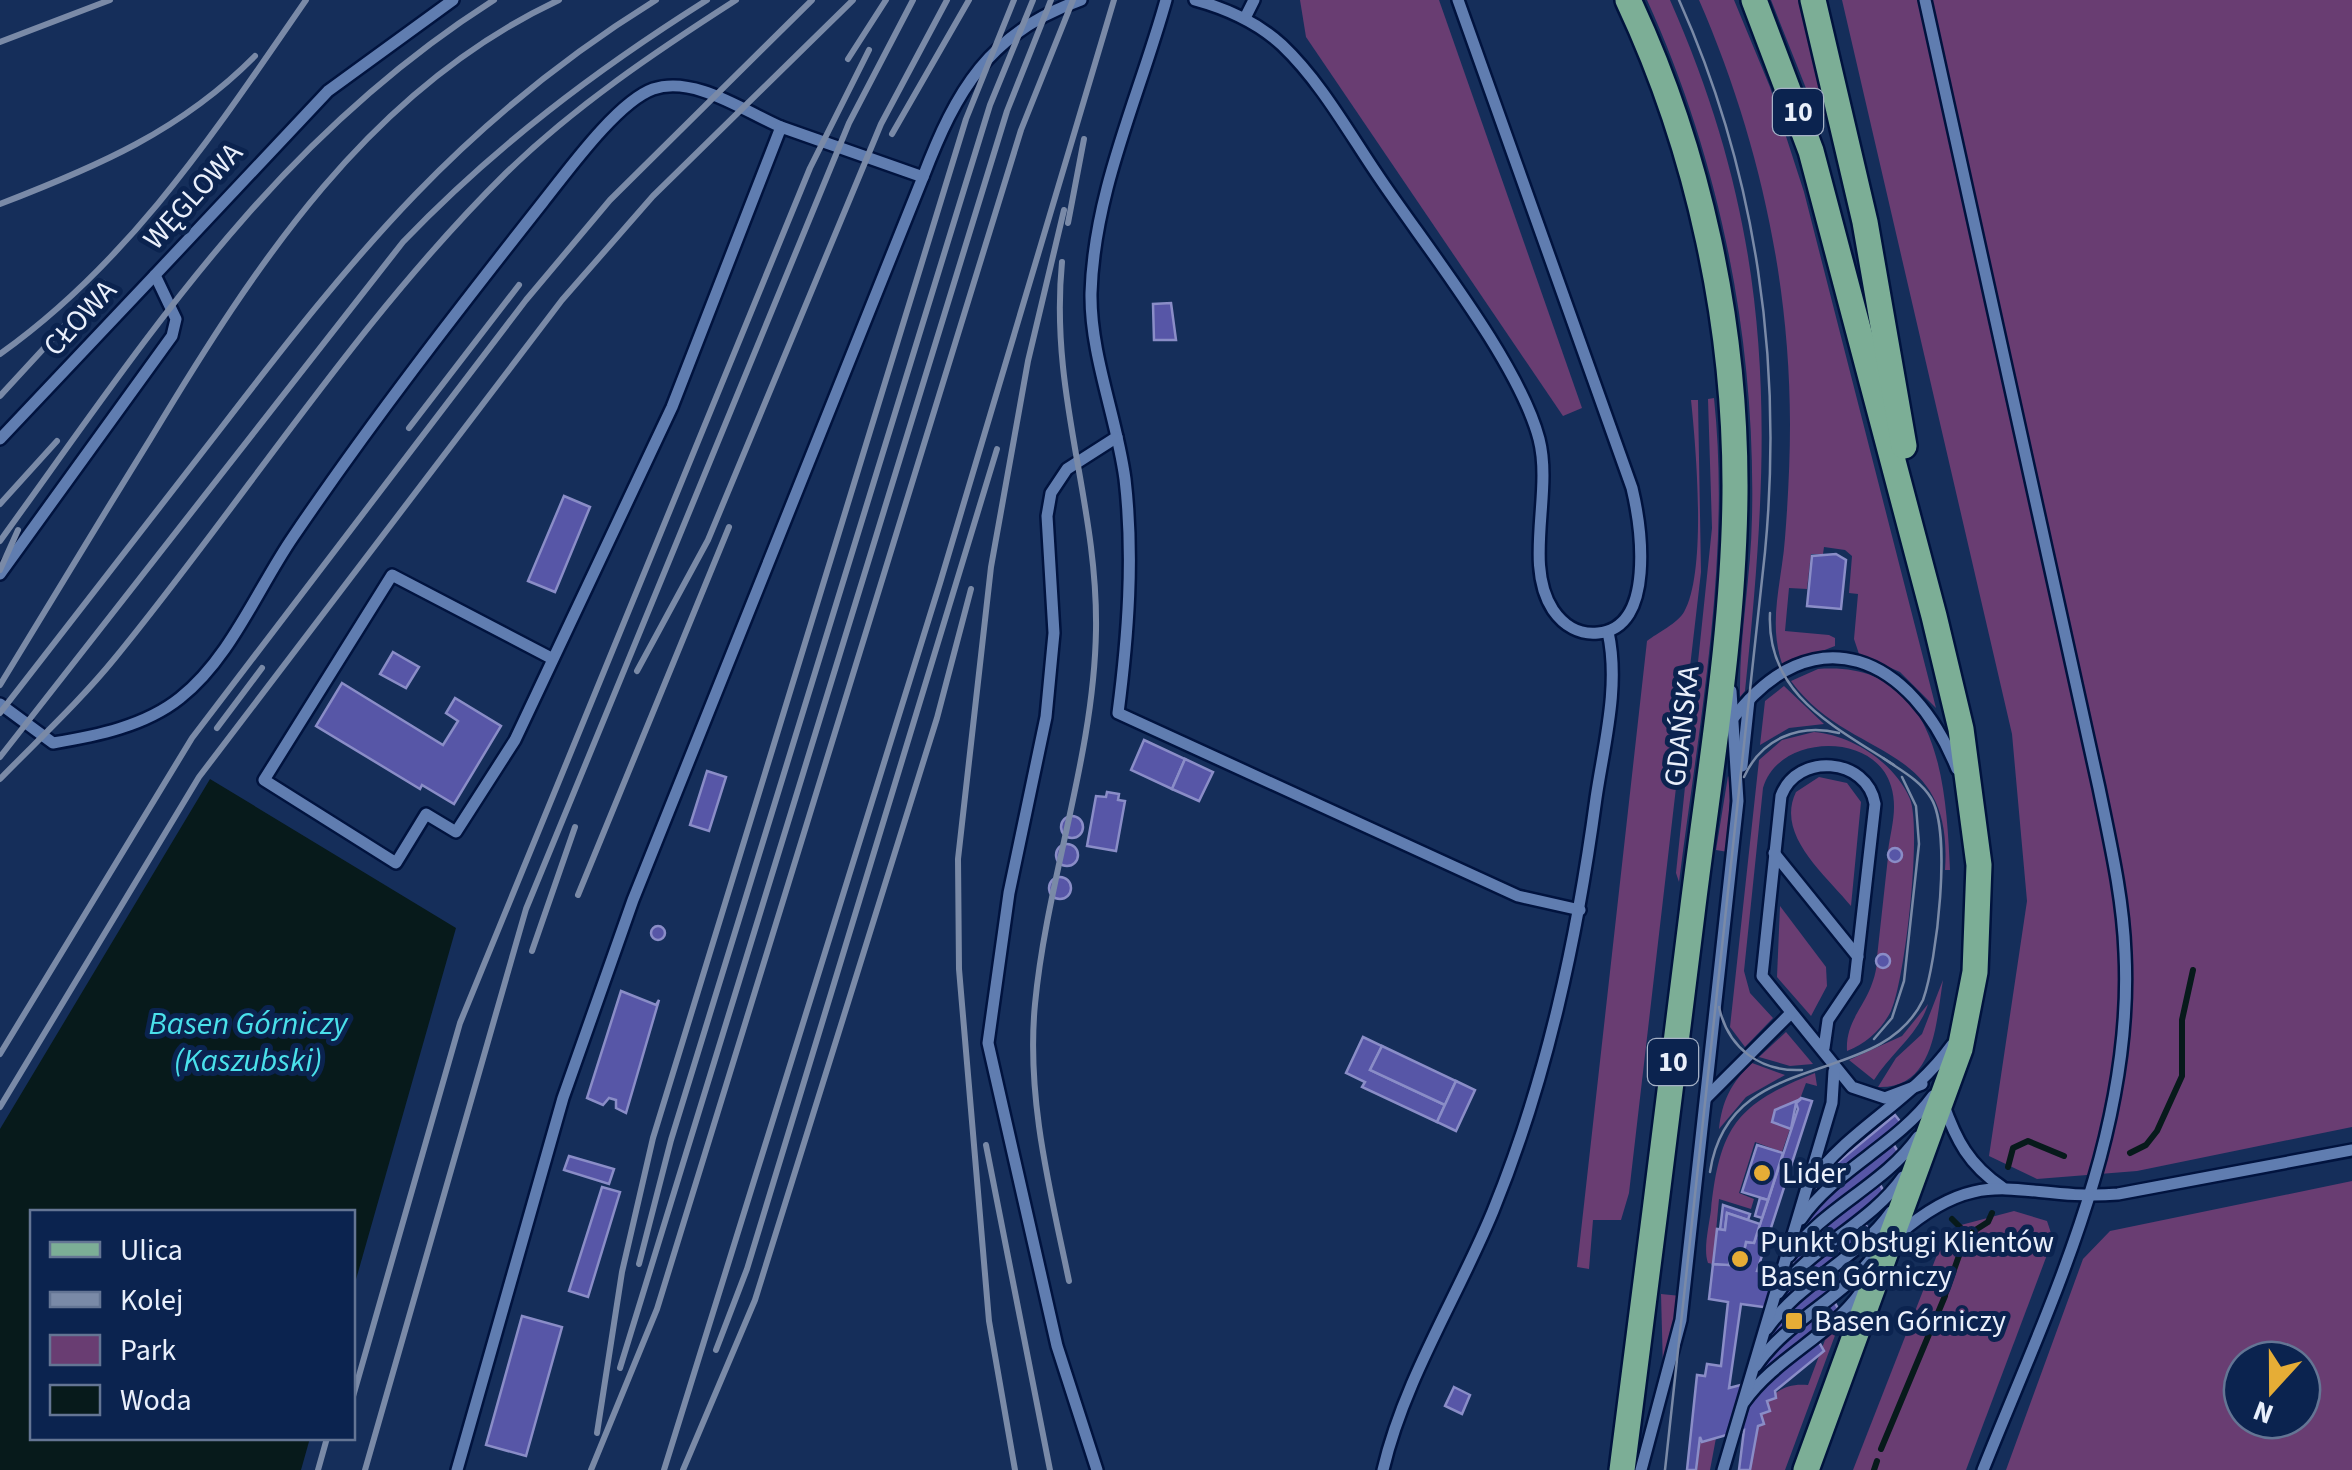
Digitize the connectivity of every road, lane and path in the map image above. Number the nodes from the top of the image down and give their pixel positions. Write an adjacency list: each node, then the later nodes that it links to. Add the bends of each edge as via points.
1 (453, 0): 14 (lane, WĘGLOWA, via 328,92)
2 (1080, 0): 13 (lane, via 1016,34 979,66 947,113)
3 (1166, 0): 15 (lane, via 1113,166 1093,264 1095,326)
4 (1196, 0): 11 (lane)
5 (1254, 0): 11 (lane)
6 (1458, 0): 20 (lane, via 1632,488 1640,536 1638,586 1627,619)
7 (1628, 0): 18 (main road, GDAŃSKA / 10, via 1682,140 1716,284 1734,456)
8 (1754, 0): 19 (main road, 10, via 1811,151)
9 (1813, 0): 19 (main road, via 1865,222)
10 (1924, 0): 43 (lane, via 2118,886 2125,953 2122,1049)
11 (1245, 18): 20 (lane, via 1309,76 1515,382 1543,464 1540,582 1565,624 1578,632)
12 (781, 127): 13 (lane); 21 (lane, via 672,407); 23 (lane, via 682,86 639,97 593,138 483,278 293,536 210,666 180,698 137,723 53,743)
13 (923, 177): 52 (lane, via 633,900 563,1098)
14 (155, 275): 16 (lane, CŁOWA); 17 (lane, WĘGLOWA, via 176,319 172,336)
15 (1117, 437): 29 (lane, via 1130,588 1118,713 1518,896); 53 (lane, via 1066,469 1051,493 1054,633 1046,716 1009,894 988,1044 1057,1346)
16 (0, 439)
17 (0, 574)
18 (1730, 596): 24 (lane); 25 (main road, GDAŃSKA / 10)
19 (1934, 616): 27 (main road, 10, via 1962,730)
20 (1608, 632): 29 (lane, via 1613,679)
21 (553, 659): 21 (lane, via 392,575 264,780 396,863 426,814 456,832 515,740)
22 (1749, 700): 24 (lane); 26 (lane); 27 (lane, via 1777,676 1812,661 1854,661 1894,677 1942,734)
23 (0, 704)
24 (1733, 719): 25 (lane); 26 (lane)
25 (1707, 790): 55 (main road, GDAŃSKA / 10)
26 (1738, 801): 37 (lane)
27 (1977, 840): 32 (main road, 10, via 1978,935)
28 (1774, 852): 30 (lane); 30 (lane, via 1780,796 1794,775 1810,766 1842,768 1866,782 1875,813); 31 (lane, via 1762,972)
29 (1580, 910): 54 (lane, via 1511,1161 1396,1424)
30 (1858, 957): 33 (lane, via 1852,988 1828,1020)
31 (1791, 1013): 33 (lane); 37 (lane)
32 (1966, 1027): 35 (main road, 10); 36 (lane)
33 (1824, 1048): 34 (lane)
34 (1831, 1062): 36 (lane, via 1847,1084 1873,1098 1900,1096); 44 (lane, via 1834,1098)
35 (1955, 1065): 38 (main road, 10); 46 (lane, via 1916,1119 1812,1204)
36 (1922, 1084): 44 (lane, via 1830,1161)
37 (1706, 1098): 56 (lane, via 1680,1329)
38 (1943, 1102): 39 (main road, 10); 42 (lane, via 1962,1149); 47 (lane, via 1903,1156 1804,1238)
39 (1928, 1142): 41 (main road, 10); 48 (lane, via 1889,1196 1790,1278)
40 (2352, 1150): 43 (lane)
41 (1914, 1181): 45 (main road, 10); 49 (lane, via 1874,1235 1784,1308)
42 (2002, 1187): 43 (lane); 45 (lane, via 1952,1197)
43 (2088, 1196): 59 (lane)
44 (1802, 1203): 46 (lane)
45 (1892, 1240): 50 (lane, via 1770,1348); 51 (lane, via 1845,1314 1756,1388); 58 (main road, 10)
46 (1790, 1241): 47 (lane)
47 (1778, 1278): 48 (lane)
48 (1767, 1315): 49 (lane)
49 (1756, 1351): 50 (lane)
50 (1745, 1388): 51 (lane)
51 (1734, 1424): 57 (lane)
52 (458, 1470)
53 (1098, 1470)
54 (1383, 1470)
55 (1622, 1470)
56 (1640, 1470)
57 (1723, 1470)
58 (1806, 1470)
59 (1983, 1470)

